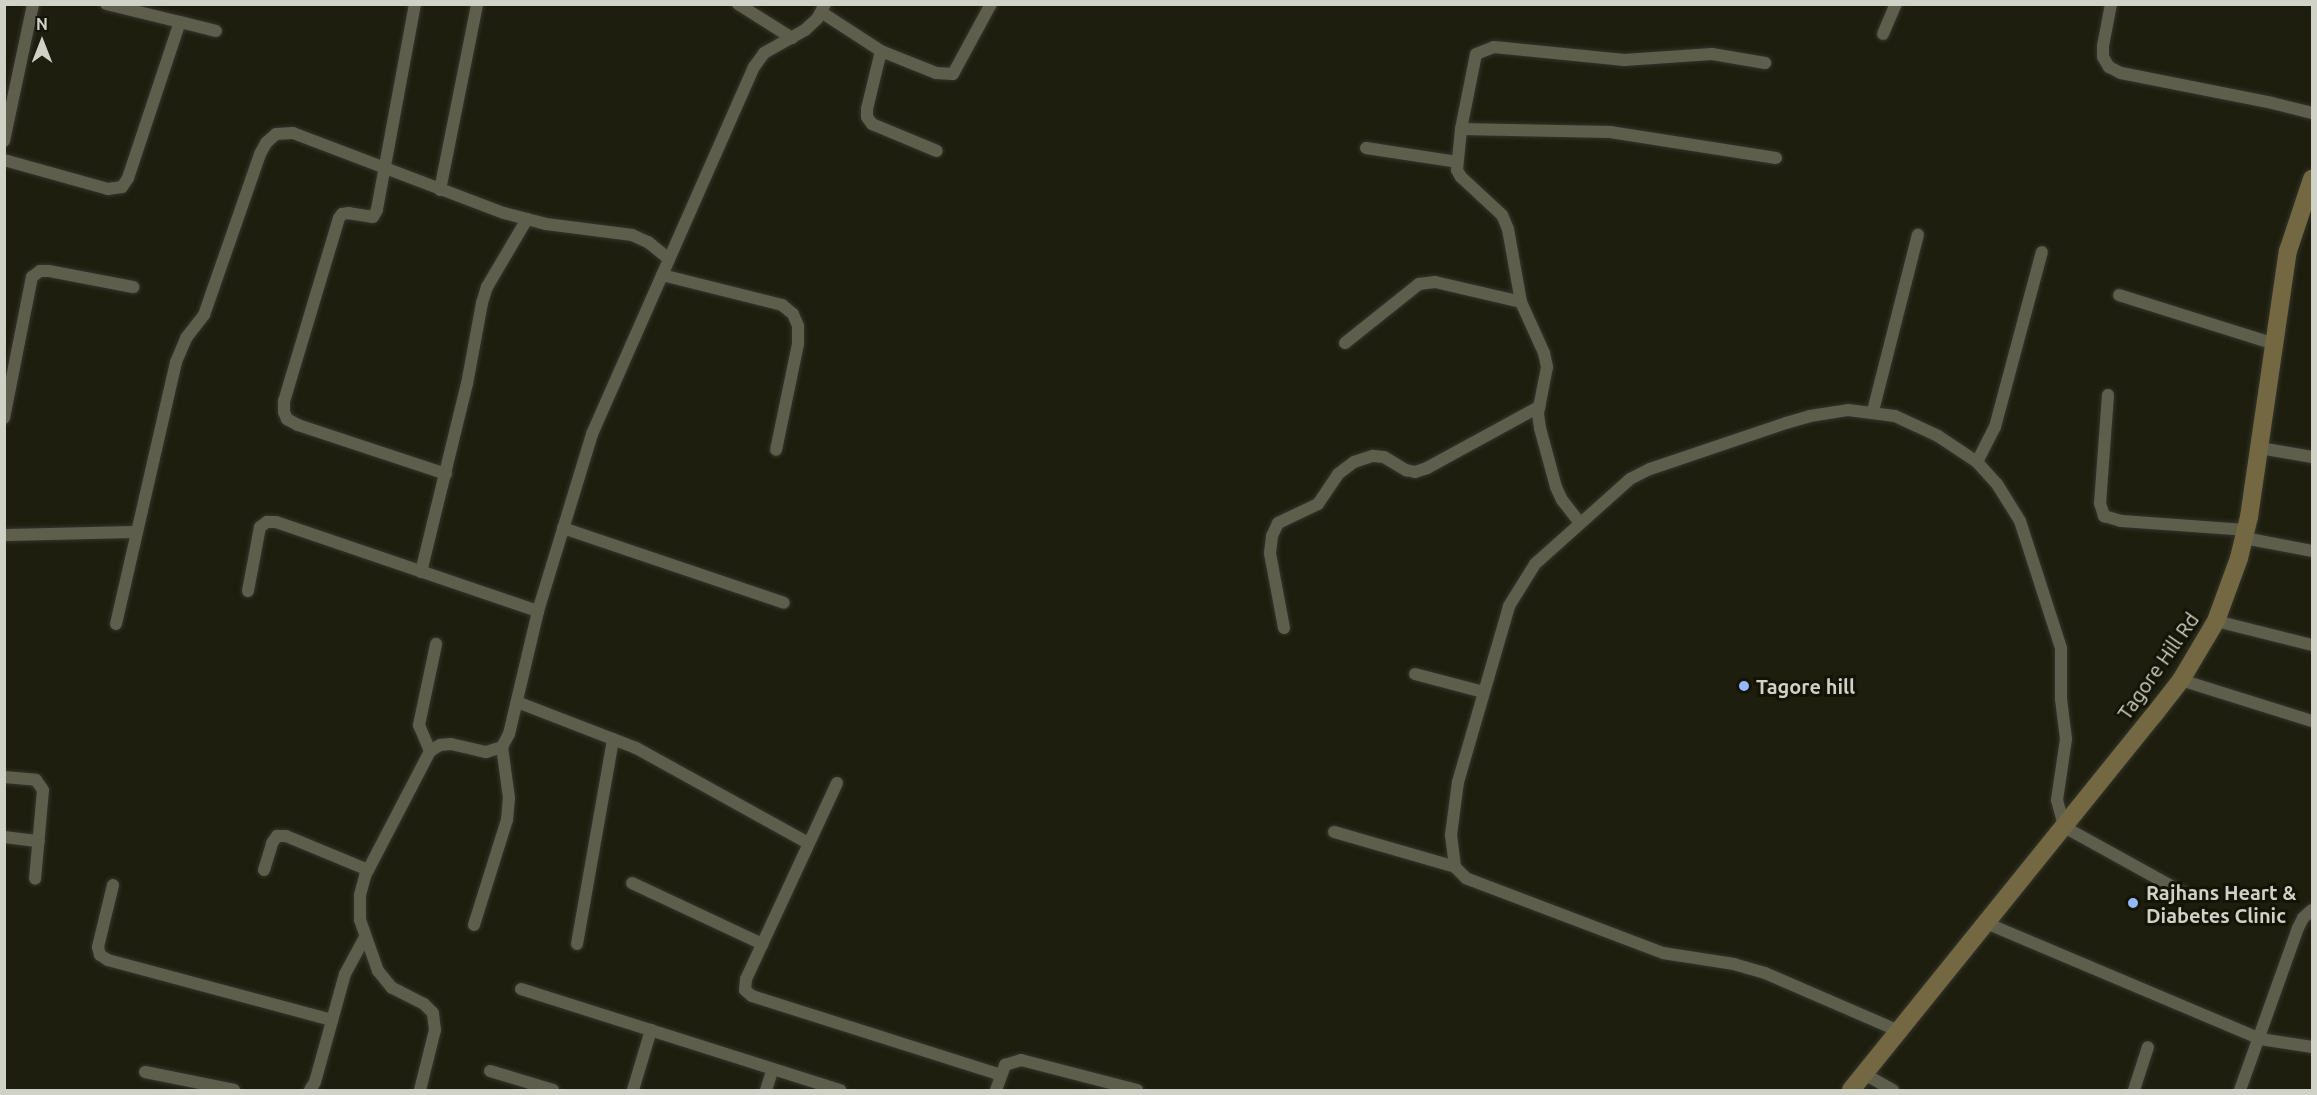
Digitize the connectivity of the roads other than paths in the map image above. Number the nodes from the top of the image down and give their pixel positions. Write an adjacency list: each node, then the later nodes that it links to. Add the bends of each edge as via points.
1 (33, 4): 18 (street)
2 (106, 4): 10 (street)
3 (415, 4): 24 (street)
4 (477, 4): 26 (street)
5 (738, 4): 13 (street)
6 (991, 4): 14 (street, via 953,74 936,73)
7 (1896, 4): 12 (street)
8 (2112, 4): 16 (street, via 2103,46 2103,57 2109,67 2121,73)
9 (823, 8): 13 (street, via 806,30); 14 (street)
10 (180, 22): 11 (street); 22 (street, via 129,178 122,187 108,189)
11 (216, 31)
12 (1883, 34)
13 (792, 38): 30 (street, via 764,53 754,67)
14 (881, 51): 20 (street, via 867,117 872,124)
15 (1765, 63): 17 (street, via 1712,54 1624,60 1484,49 1476,54 1471,65)
16 (2313, 113)
17 (1461, 129): 21 (street, via 1610,132); 23 (street)
18 (4, 141)
19 (1366, 148): 23 (street)
20 (937, 151)
21 (1776, 158)
22 (4, 160)
23 (1457, 162): 34 (street, via 1461,177 1502,215)
24 (386, 168): 26 (street); 45 (street, via 373,217 350,213 339,218 284,401 284,412 287,419 298,425); 48 (street, via 293,134 276,134 266,143 204,315 186,338 176,362)
25 (2313, 179): 36 (main road, Tagore Hill Rd, via 2288,251)
26 (440, 190): 27 (street)
27 (527, 219): 30 (street, via 632,235 648,242); 45 (street, via 482,303)
28 (1918, 235): 39 (street)
29 (2042, 252): 44 (street, via 1995,427)
30 (669, 260): 31 (street)
31 (662, 275): 42 (street, via 782,305 793,314 798,344); 47 (street, via 592,434)
32 (133, 287): 40 (street, via 49,271 32,277)
33 (2119, 295): 36 (street)
34 (1521, 302): 35 (street, via 1435,282 1419,284); 38 (street, via 1547,367)
35 (1345, 343)
36 (2274, 344): 41 (main road, Tagore Hill Rd)
37 (2108, 395): 49 (street, via 2100,503 2104,516)
38 (1539, 406): 46 (street, via 1540,428 1557,487); 58 (street, via 1427,468 1406,470 1384,457 1373,456 1354,462 1338,474 1318,504 1278,523 1270,553)
39 (1873, 411): 44 (street, via 1895,416 1938,436); 46 (street, via 1810,416 1650,469 1630,479)
40 (4, 418)
41 (2260, 448): 43 (street); 49 (main road, Tagore Hill Rd)
42 (776, 450)
43 (2313, 457)
44 (1977, 462): 71 (street, via 1997,484 2020,521 2059,639 2066,739 2057,800)
45 (446, 474): 52 (street)
46 (1580, 523): 63 (street, via 1535,564 1521,584 1509,606)
47 (563, 528): 54 (street); 55 (street)
48 (137, 532): 50 (street); 57 (street)
49 (2245, 534): 51 (street); 56 (main road, Tagore Hill Rd)
50 (4, 535)
51 (2313, 551)
52 (421, 572): 53 (street, via 267,522 260,527); 55 (street)
53 (248, 591)
54 (784, 603)
55 (538, 611): 64 (street)
56 (2216, 621): 60 (street); 62 (main road, Tagore Hill Rd)
57 (116, 624)
58 (1284, 628)
59 (436, 644): 68 (street, via 419,725)
60 (2313, 645)
61 (1415, 674): 63 (street)
62 (2181, 680): 65 (street); 71 (main road, Tagore Hill Rd)
63 (1483, 692): 76 (street, via 1458,782 1451,835)
64 (517, 702): 66 (street); 67 (street)
65 (2313, 721)
66 (613, 739): 75 (street, via 656,758); 87 (street)
67 (502, 747): 68 (street, via 486,752 451,744); 85 (street, via 509,798 507,820)
68 (430, 750): 78 (street)
69 (4, 777): 74 (street, via 29,778 41,784)
70 (837, 783): 75 (street)
71 (2064, 827): 82 (street); 84 (main road, Tagore Hill Rd)
72 (1334, 832): 76 (street)
73 (4, 837): 74 (street)
74 (39, 842): 79 (street)
75 (808, 843): 88 (street)
76 (1455, 867): 92 (street, via 1466,878 1663,953 1765,973)
77 (264, 870): 78 (street, via 277,836 286,836)
78 (368, 870): 86 (street, via 360,895)
79 (35, 879)
80 (632, 883): 88 (street)
81 (112, 885): 90 (street, via 98,947 100,955 108,960)
82 (2184, 893)
83 (2313, 910): 93 (street, via 2298,928)
84 (1986, 923): 92 (main road, Tagore Hill Rd); 93 (street)
85 (474, 925)
86 (365, 937): 90 (street, via 345,974); 103 (street, via 378,971 392,988 433,1013 435,1030)
87 (577, 944)
88 (762, 944): 100 (street, via 746,979 746,990 752,996)
89 (520, 989): 91 (street)
90 (332, 1020): 102 (street)
91 (651, 1030): 96 (street); 105 (street)
92 (1899, 1031): 99 (main road, Tagore Hill Rd)
93 (2260, 1039): 95 (street); 113 (street)
94 (2148, 1047): 112 (street)
95 (2313, 1047)
96 (773, 1069): 106 (street); 107 (street)
97 (490, 1071): 104 (street)
98 (145, 1072): 101 (street)
99 (1864, 1074): 110 (main road, Tagore Hill Rd); 111 (street)
100 (1001, 1076): 108 (street); 109 (street, via 1005,1065 1021,1060)
101 (234, 1090)
102 (310, 1090)
103 (420, 1090)
104 (553, 1090)
105 (633, 1090)
106 (766, 1090)
107 (840, 1090)
108 (996, 1090)
109 (1137, 1090)
110 (1851, 1090)
111 (1893, 1090)
112 (2134, 1090)
113 (2240, 1090)

